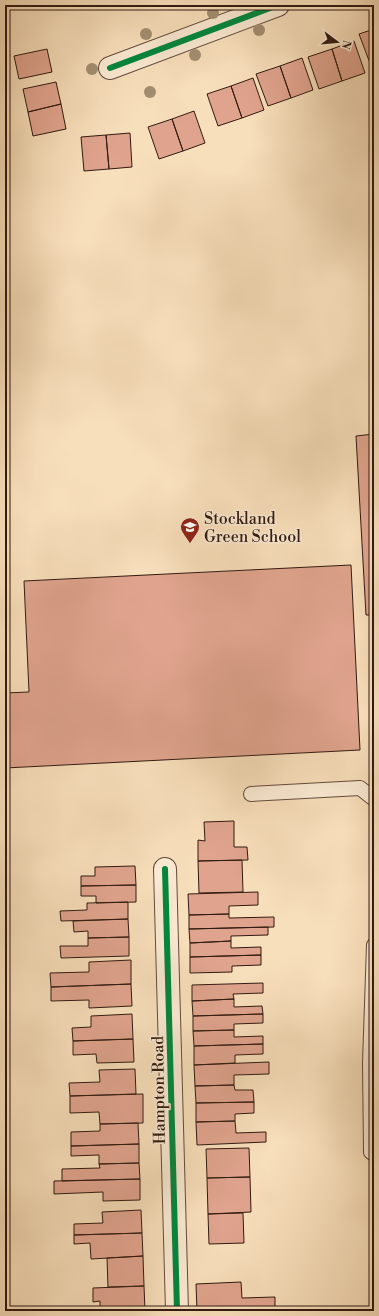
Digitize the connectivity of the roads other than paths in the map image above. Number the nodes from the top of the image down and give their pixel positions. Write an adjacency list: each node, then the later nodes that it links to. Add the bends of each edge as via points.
1 (278, 5): 2 (street)
2 (110, 68)
3 (250, 794): 4 (lane, via 360,788)
4 (374, 799)
5 (166, 869): 8 (street, Hampton Road)
6 (374, 945): 7 (lane, via 370,1062 371,1152)
7 (374, 1154)
8 (177, 1311)

